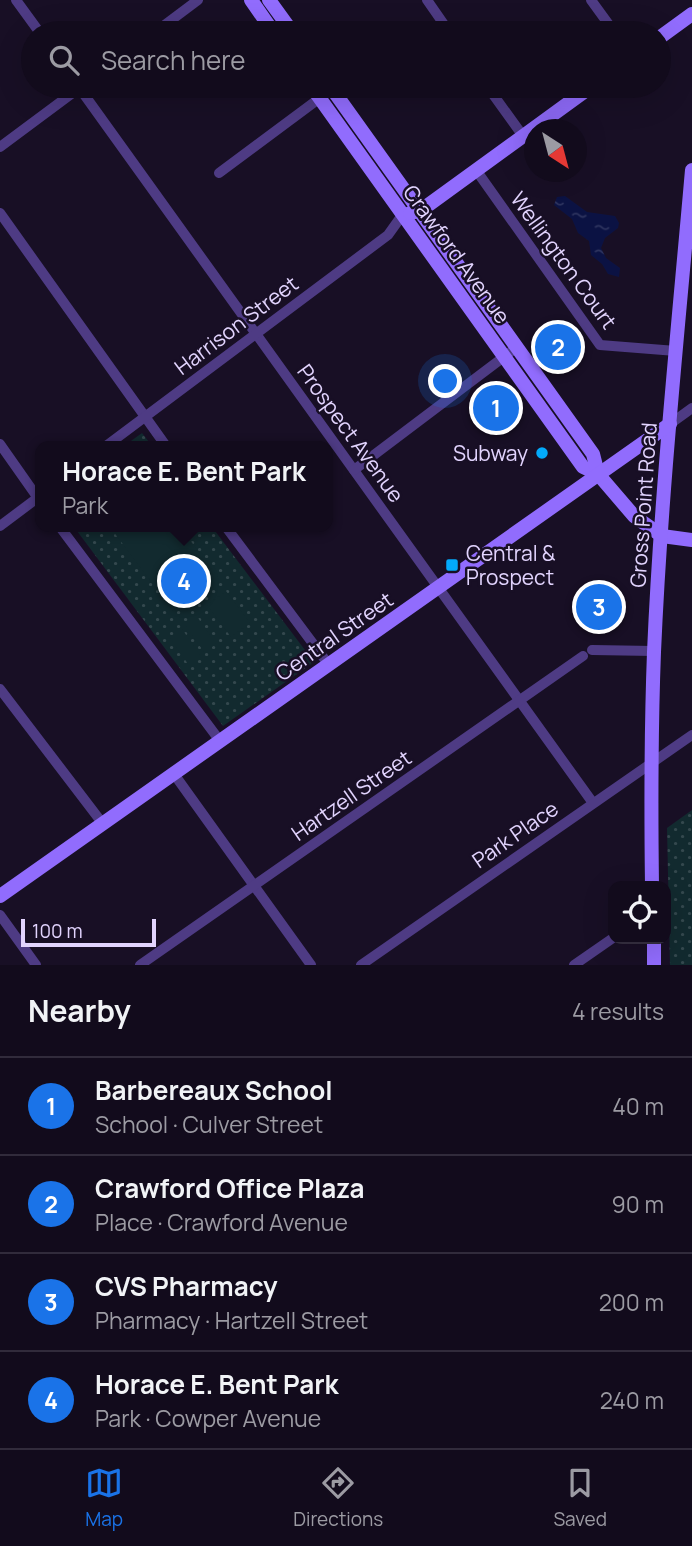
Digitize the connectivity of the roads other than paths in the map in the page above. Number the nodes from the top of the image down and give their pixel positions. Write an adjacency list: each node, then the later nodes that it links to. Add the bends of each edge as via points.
1 (16, 0): 8 (street)
2 (198, 0): 9 (street)
3 (251, 0): 10 (main road)
4 (269, 0): 11 (main road)
5 (427, 0): 12 (street)
6 (591, 0): 13 (street)
7 (692, 14): 14 (main road)
8 (31, 21)
9 (170, 21)
10 (266, 21)
11 (284, 21)
12 (442, 21)
13 (606, 21)
14 (671, 29)
15 (65, 98): 23 (street)
16 (88, 98): 32 (street, Prospect Avenue)
17 (309, 98): 26 (street)
18 (320, 98): 29 (main road, Crawford Avenue)
19 (339, 98): 27 (main road, Crawford Avenue)
20 (496, 98): 22 (street)
21 (575, 98): 22 (main road)
22 (523, 136): 24 (main road)
23 (0, 147)
24 (476, 170): 27 (main road); 34 (street, Wellington Court, via 600,345)
25 (692, 170): 34 (main road, Gross Point Road)
26 (219, 173)
27 (419, 211): 29 (main road); 30 (main road); 33 (main road, Crawford Avenue)
28 (0, 213): 37 (street)
29 (403, 214): 30 (main road, Crawford Avenue); 31 (street, Harrison Street)
30 (412, 228): 31 (street, Harrison Street); 35 (main road, Crawford Avenue)
31 (388, 235): 32 (street, Harrison Street)
32 (256, 334): 37 (street, Harrison Street); 42 (street, Prospect Avenue)
33 (517, 347): 35 (street); 43 (main road, Crawford Avenue, via 593,454)
34 (676, 351): 38 (main road, Gross Point Road)
35 (505, 356): 42 (street); 43 (main road, Crawford Avenue, via 583,467)
36 (692, 408): 38 (street, Central Street)
37 (145, 417): 39 (street, Harrison Street); 40 (street)
38 (670, 424): 43 (main road, Central Street); 49 (main road, Gross Point Road)
39 (113, 441)
40 (162, 441)
41 (0, 444): 44 (street)
42 (354, 470): 51 (street, Prospect Avenue)
43 (598, 474): 49 (main road, Crawford Avenue, via 634,516); 51 (main road, Central Street)
44 (35, 491)
45 (35, 502): 46 (street)
46 (0, 526)
47 (64, 532): 57 (street)
48 (230, 532): 53 (street)
49 (662, 536): 50 (main road, Crawford Avenue); 52 (main road, Gross Point Road)
50 (692, 540)
51 (438, 588): 53 (main road, Central Street); 55 (street, Prospect Avenue)
52 (654, 651): 55 (street, Hartzell Street, via 587,653); 58 (main road, Gross Point Road)
53 (330, 665): 57 (main road, Central Street)
54 (0, 689): 61 (street)
55 (519, 701): 60 (street, Prospect Avenue); 63 (street, Hartzell Street)
56 (692, 735): 58 (street, Park Place)
57 (220, 741): 59 (main road, Central Street)
58 (651, 764): 60 (street, Park Place); 62 (main road, Gross Point Road)
59 (174, 774): 61 (main road, Central Street); 63 (street)
60 (593, 803): 71 (street, Park Place)
61 (103, 824): 64 (main road, Central Street)
62 (652, 881)
63 (254, 886): 69 (street, Hartzell Street); 70 (street)
64 (0, 896)
65 (0, 915): 68 (street)
66 (608, 941): 72 (street)
67 (653, 944): 73 (main road)
68 (36, 965)
69 (141, 965)
70 (311, 965)
71 (361, 965)
72 (574, 965)
73 (654, 965)

